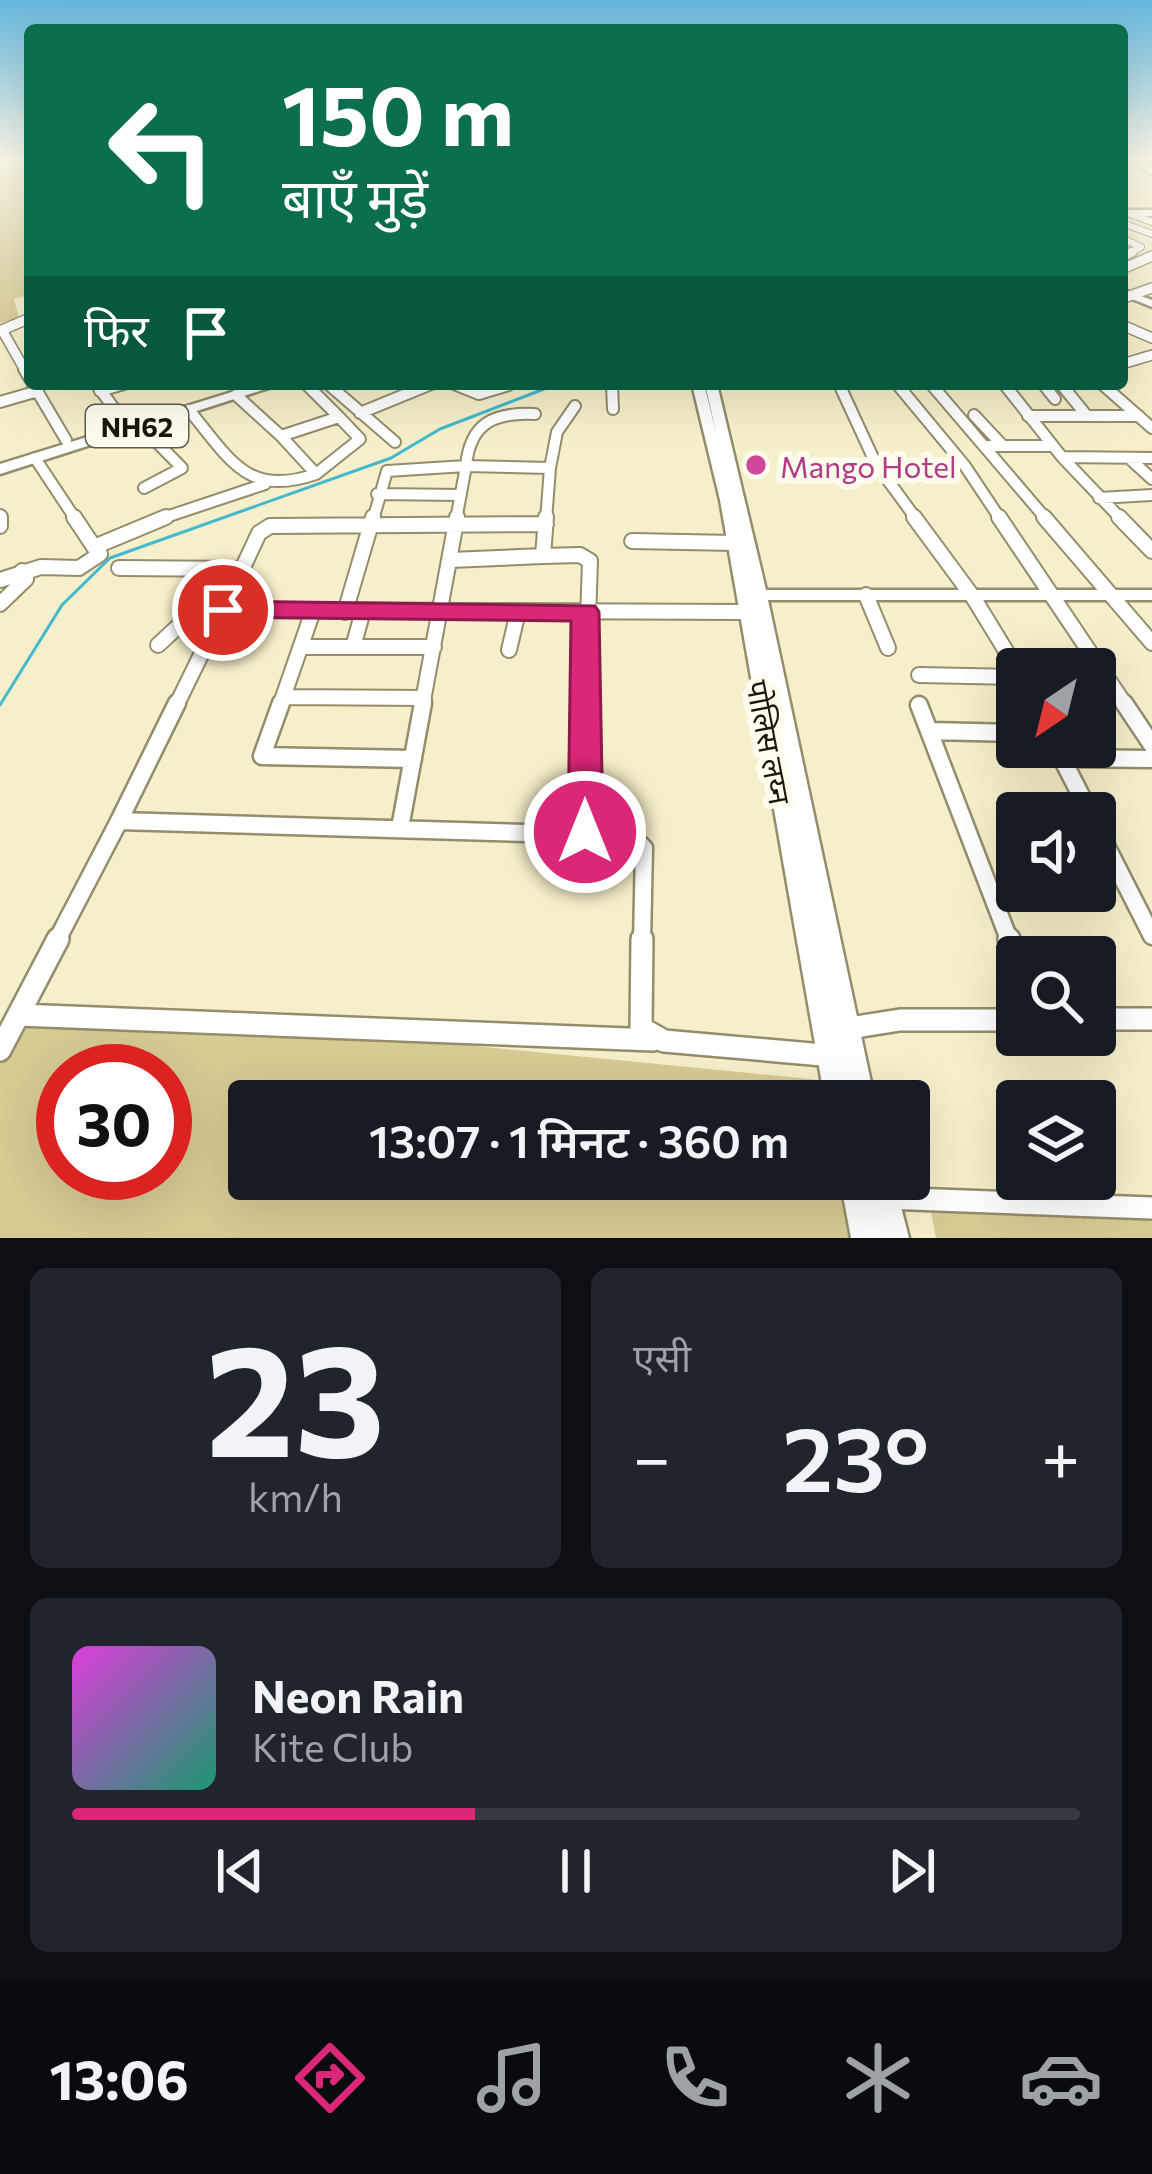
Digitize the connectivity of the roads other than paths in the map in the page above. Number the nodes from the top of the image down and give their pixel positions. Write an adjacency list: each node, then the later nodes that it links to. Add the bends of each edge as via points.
1 (1128, 241): 2 (street, via 1141,246)
2 (1128, 260)
3 (24, 314): 4 (street, via 2,327)
4 (6, 353)
5 (38, 390): 37 (street)
6 (101, 390): 34 (street)
7 (237, 390): 34 (highway, NH62)
8 (253, 390): 22 (highway, NH62)
9 (312, 390): 33 (street)
10 (335, 390): 27 (street)
11 (416, 390): 27 (street)
12 (612, 390): 25 (street)
13 (699, 390): 65 (street, पोलिस लय्न)
14 (712, 390): 79 (street)
15 (842, 390): 78 (street, via 876,464)
16 (902, 390): 76 (street)
17 (936, 390): 39 (street)
18 (1008, 390): 30 (street)
19 (1048, 390): 23 (street)
20 (1066, 390): 31 (street)
21 (1109, 390): 32 (street)
22 (236, 395): 26 (highway, NH62); 36 (street)
23 (1055, 399)
24 (575, 406): 48 (street, via 556,432)
25 (613, 409)
26 (189, 410): 34 (highway, NH62); 51 (street)
27 (360, 413): 38 (street)
28 (535, 413): 47 (street, via 478,430)
29 (974, 415): 40 (street)
30 (1028, 416): 31 (street); 41 (street)
31 (1087, 416): 32 (street)
32 (1139, 416): 35 (street)
33 (340, 417): 36 (street); 49 (street, via 360,439)
34 (132, 424): 37 (highway, NH62); 43 (highway, NH62); 52 (street, via 182,469)
35 (1152, 428)
36 (281, 436): 49 (street)
37 (67, 440): 46 (highway, NH62)
38 (395, 442)
39 (985, 446): 40 (street); 77 (street)
40 (1003, 446): 41 (street)
41 (1053, 446): 42 (street)
42 (1062, 457): 44 (street); 57 (street)
43 (34, 458): 46 (highway, NH62); 66 (street)
44 (1129, 458): 45 (street); 50 (street)
45 (1152, 458)
46 (0, 465)
47 (466, 466): 48 (street); 53 (street, via 395,467); 55 (street)
48 (550, 468): 62 (street)
49 (316, 474): 51 (street)
50 (1152, 479)
51 (265, 484): 66 (street)
52 (144, 488)
53 (377, 494): 54 (street); 59 (street)
54 (422, 495): 55 (street); 60 (street)
55 (461, 495): 61 (street)
56 (1152, 495): 57 (street)
57 (1100, 499): 67 (street)
58 (0, 516): 63 (street)
59 (368, 523): 60 (street); 71 (street, via 270,526); 83 (street)
60 (413, 523): 61 (street)
61 (457, 524): 62 (street); 69 (street)
62 (546, 524): 68 (street)
63 (0, 526)
64 (632, 542): 65 (street)
65 (734, 543): 79 (street, पोलिस लय्न)
66 (94, 547): 72 (street, via 100,554 79,568)
67 (1152, 551)
68 (543, 556): 69 (street); 86 (street, via 590,561)
69 (451, 560): 84 (street)
70 (119, 568): 71 (street)
71 (242, 569): 81 (street)
72 (22, 571): 73 (street); 80 (street, via 26,579)
73 (0, 580)
74 (866, 595): 78 (street); 79 (street); 92 (street)
75 (1152, 595): 77 (street)
76 (1053, 596): 77 (street); 78 (street); 102 (street)
77 (1111, 596): 87 (street)
78 (973, 597): 93 (street)
79 (749, 601): 86 (street); 116 (street, पोलिस लय्न)
80 (0, 604)
81 (224, 608): 82 (street); 88 (street, via 186,619); 106 (street)
82 (314, 610): 83 (street); 89 (street)
83 (354, 611): 84 (street); 90 (street)
84 (441, 611): 85 (street); 91 (street)
85 (518, 612): 86 (street); 94 (street)
86 (585, 612): 108 (street)
87 (1152, 643)
88 (158, 645)
89 (301, 647): 90 (street); 97 (street)
90 (353, 647): 91 (street)
91 (434, 647): 98 (street)
92 (888, 648)
93 (1003, 648)
94 (509, 650)
95 (996, 673): 96 (street)
96 (920, 675)
97 (283, 697): 98 (street); 104 (street, via 262,756)
98 (424, 698): 104 (street)
99 (919, 704): 100 (street)
100 (930, 731): 101 (street); 110 (street)
101 (996, 733)
102 (1152, 746)
103 (1116, 757): 105 (street)
104 (413, 759): 107 (street)
105 (1152, 759)
106 (119, 821): 107 (street); 112 (street)
107 (400, 828): 108 (street)
108 (585, 832): 117 (street, via 632,836 644,848 641,1028)
109 (1116, 865): 111 (street)
110 (1008, 936)
111 (1152, 936)
112 (19, 1015): 117 (street); 118 (street)
113 (1116, 1019): 114 (street)
114 (1152, 1019)
115 (996, 1020): 116 (street)
116 (835, 1030): 119 (street); 120 (street, पोलिस लय्न)
117 (664, 1041): 120 (street)
118 (0, 1050)
119 (851, 1055): 120 (street); 122 (street)
120 (829, 1056): 121 (street, पोलिस लय्न)
121 (834, 1080)
122 (857, 1080)
123 (930, 1192): 126 (street)
124 (858, 1200): 127 (street)
125 (885, 1200): 128 (street)
126 (1152, 1208)
127 (866, 1238)
128 (894, 1238)

